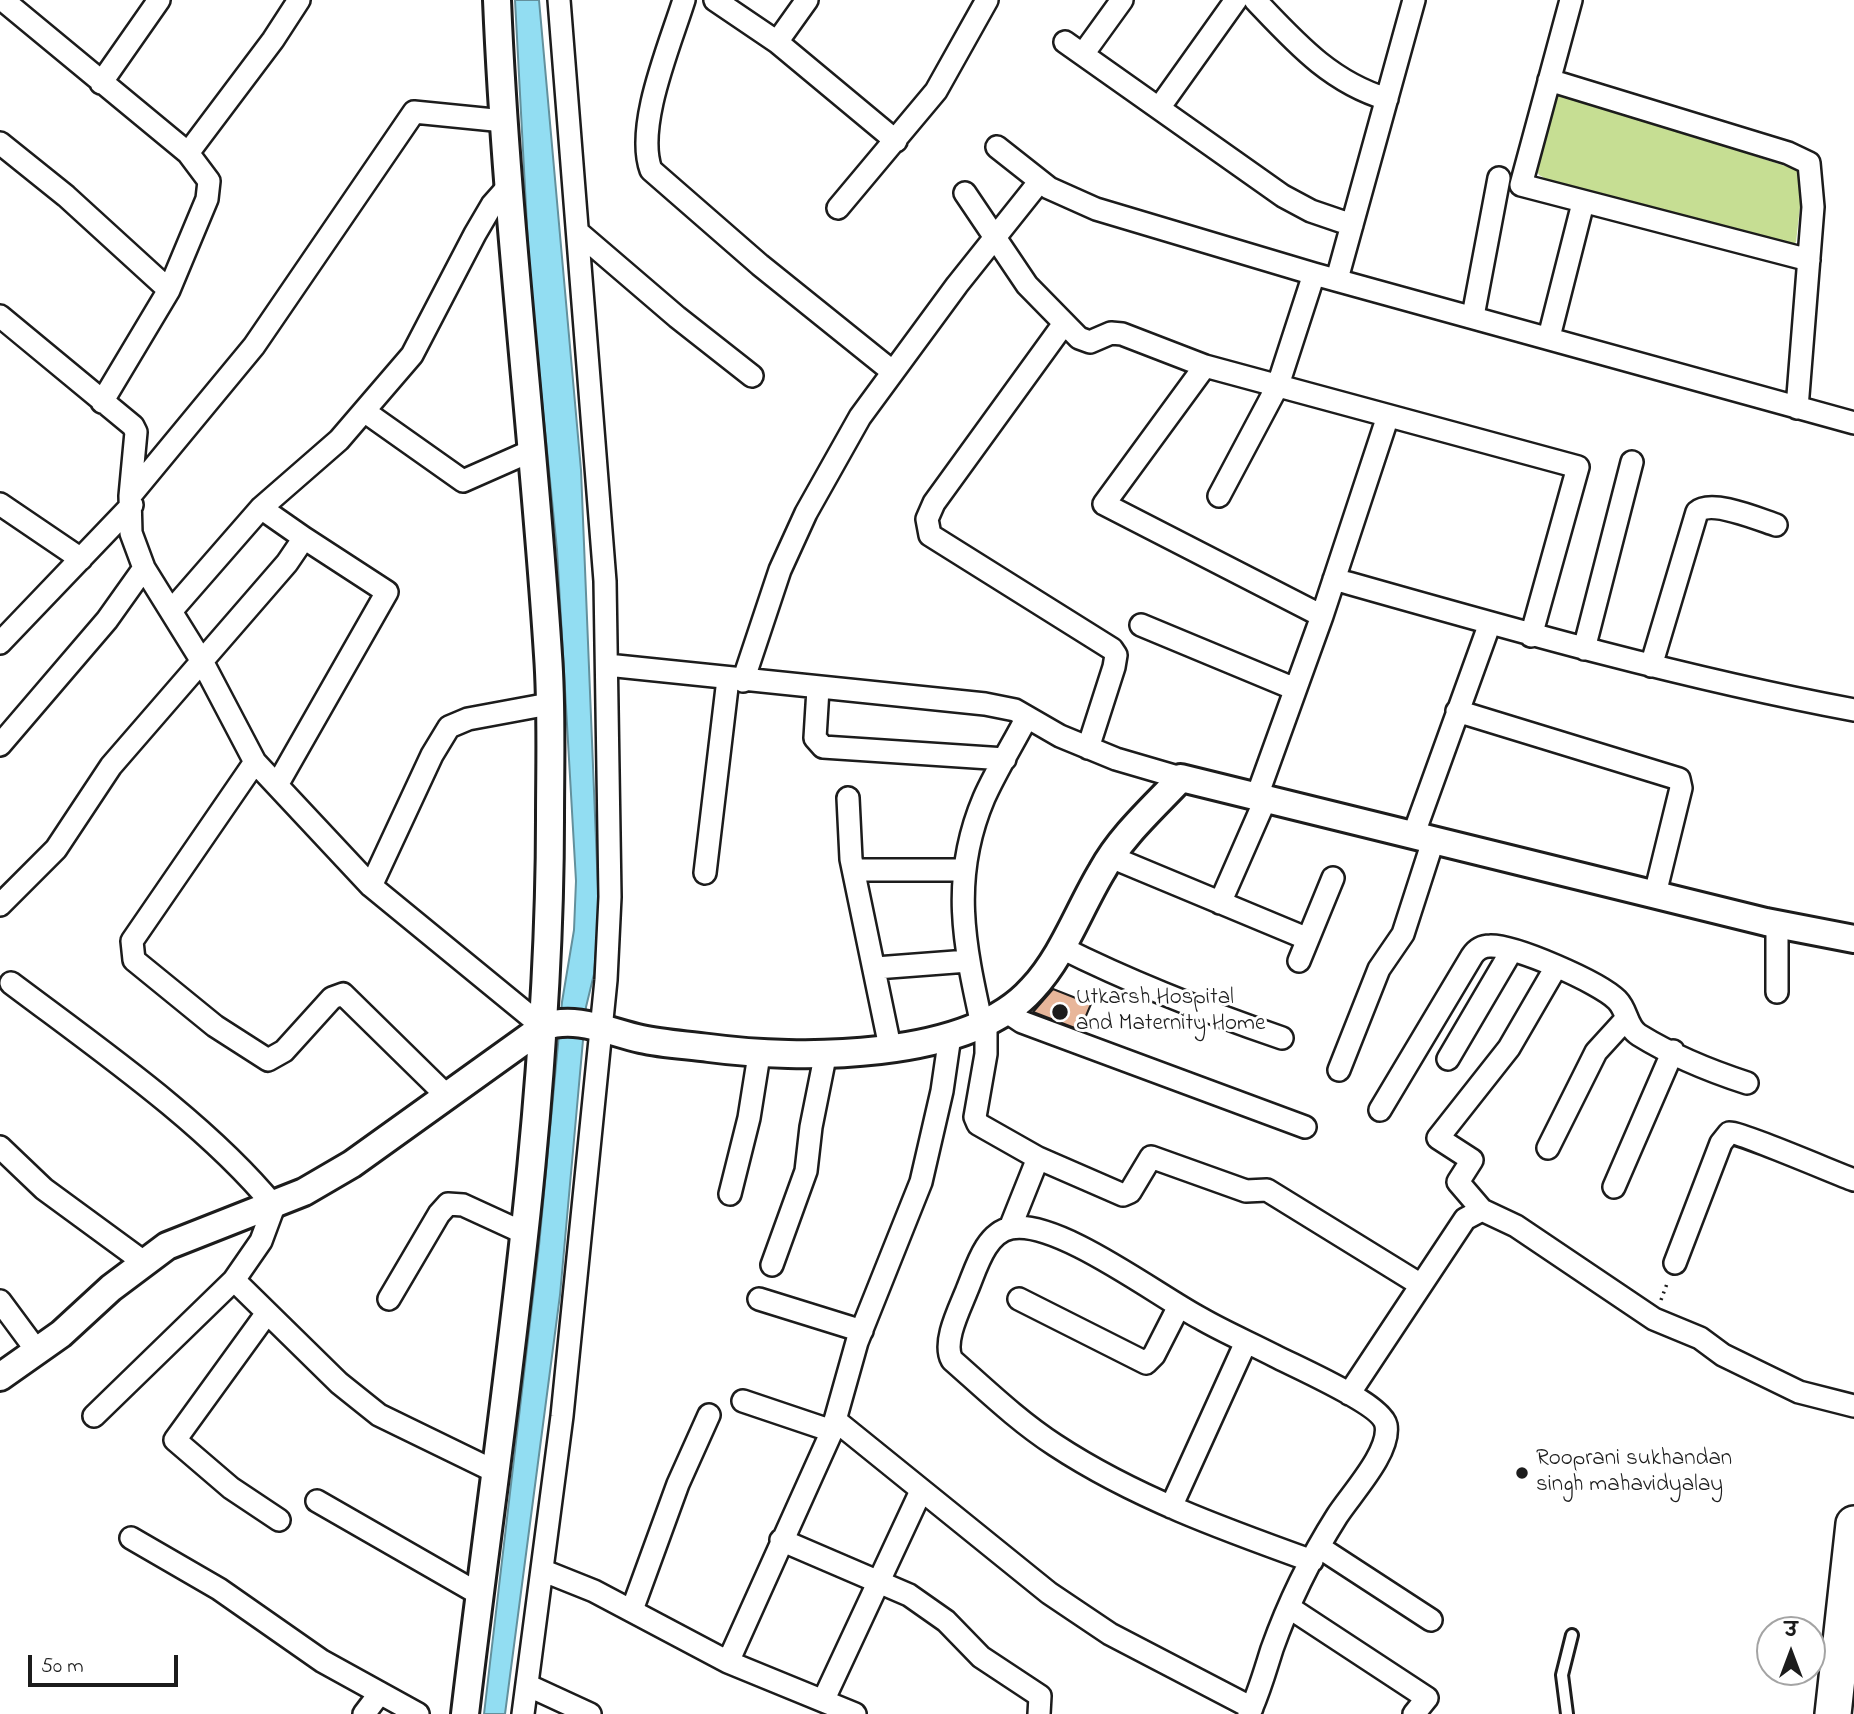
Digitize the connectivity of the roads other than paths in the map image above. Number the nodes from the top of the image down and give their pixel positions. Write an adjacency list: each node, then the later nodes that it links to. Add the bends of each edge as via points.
1 (3, 0): 15 (street)
2 (159, 0): 18 (street)
3 (299, 0): 25 (street)
4 (497, 0): 21 (street)
5 (559, 0): 33 (street)
6 (684, 0): 44 (street, via 647,123 645,147 651,170)
7 (715, 0): 16 (street)
8 (807, 0): 16 (street)
9 (987, 0): 22 (street, via 936,91)
10 (1122, 0): 20 (street, via 1074,48)
11 (1236, 0): 20 (street)
12 (1255, 0): 19 (street, via 1346,84)
13 (1414, 0): 19 (street)
14 (1571, 0): 17 (street)
15 (29, 9): 18 (street)
16 (777, 42): 22 (street)
17 (1549, 80): 30 (street, via 1521,185); 35 (street, via 1809,163)
18 (101, 83): 25 (street)
19 (1387, 99): 32 (street)
20 (1159, 108): 32 (street, via 1283,196)
21 (504, 121): 28 (street); 55 (street, via 414,112 254,346)
22 (896, 141): 31 (street)
23 (0, 143): 38 (street)
24 (998, 147): 27 (street)
25 (188, 153): 38 (street, via 206,174 209,189)
26 (1499, 178): 40 (street)
27 (1040, 181): 34 (street); 36 (street, via 1096,209)
28 (508, 187): 49 (street, via 475,234 412,355); 52 (street)
29 (965, 193): 34 (street)
30 (1583, 203): 35 (street); 42 (street)
31 (838, 208)
32 (1352, 225): 37 (street)
33 (579, 233): 45 (street); 71 (street)
34 (995, 239): 41 (street); 44 (street)
35 (1809, 260): 48 (street)
36 (1314, 274): 37 (street); 46 (street)
37 (1337, 279): 40 (street)
38 (169, 289): 47 (street)
39 (0, 316): 47 (street)
40 (1473, 316): 42 (street)
41 (1063, 325): 43 (street, via 1090,342 1111,333 1122,334); 81 (street, via 934,503 927,524 937,540 1112,649 1114,667)
42 (1549, 337): 48 (street)
43 (1205, 366): 46 (street); 64 (street, via 1104,504)
44 (893, 372): 73 (street, via 860,417 806,513)
45 (752, 376)
46 (1278, 385): 50 (street); 54 (street)
47 (102, 402): 55 (street, via 136,432)
48 (1797, 408): 51 (street)
49 (364, 411): 52 (street, via 463,481); 57 (street, via 339,440)
50 (1388, 416): 62 (street); 67 (street, via 1578,467)
51 (1854, 423)
52 (531, 451): 76 (street)
53 (1632, 462): 69 (street)
54 (1219, 496)
55 (131, 501): 60 (street); 61 (street, via 131,533)
56 (0, 504): 60 (street)
57 (261, 508): 59 (street); 63 (street)
58 (1776, 525): 72 (street, via 1714,507 1697,512)
59 (304, 538): 70 (street); 85 (street, via 387,592)
60 (80, 559): 68 (street)
61 (144, 568): 63 (street); 80 (street, via 107,620)
62 (1334, 579): 64 (street); 65 (street)
63 (172, 610): 70 (street)
64 (1322, 616): 75 (street)
65 (1490, 623): 67 (street); 78 (street)
66 (1141, 625): 75 (street)
67 (1531, 636): 69 (street)
68 (0, 643)
69 (1584, 649): 72 (street)
70 (202, 663): 83 (street); 97 (street, via 111,766 56,849)
71 (607, 665): 73 (street); 112 (street, via 610,897)
72 (1651, 666): 77 (street)
73 (735, 680): 74 (street); 92 (street)
74 (818, 689): 79 (street, via 985,704); 82 (street, via 815,738 823,747)
75 (1295, 689): 87 (street)
76 (549, 704): 94 (street, via 468,719 449,727); 111 (street)
77 (1854, 710)
78 (1457, 711): 88 (street); 95 (street, via 1679,779 1681,788)
79 (1027, 717): 81 (street); 82 (street)
80 (0, 745)
81 (1088, 748): 84 (street)
82 (1005, 759): 91 (street, via 985,797)
83 (255, 762): 85 (street); 122 (street, via 132,941 134,960 215,1026 268,1059 284,1052 332,998 343,994)
84 (1181, 778): 87 (street); 89 (street)
85 (277, 786): 94 (street)
86 (848, 797): 90 (street)
87 (1261, 797): 88 (street); 96 (street)
88 (1423, 838): 95 (street); 120 (street, via 1406,927 1379,969)
89 (1111, 857): 96 (street); 101 (street)
90 (854, 870): 91 (street); 106 (street)
91 (964, 870): 103 (street, via 962,920)
92 (705, 873)
93 (1334, 878): 99 (street)
94 (370, 886): 111 (street)
95 (1655, 894): 98 (street)
96 (1220, 903): 99 (street)
97 (0, 905)
98 (1777, 925): 100 (street); 108 (street)
99 (1308, 939): 104 (street)
100 (1854, 939)
101 (1060, 947): 110 (street, via 1033,989); 114 (street, via 1203,1011)
102 (1512, 950): 105 (street); 119 (street); 123 (street, via 1490,946 1476,950)
103 (968, 961): 106 (street); 110 (street)
104 (1299, 961)
105 (1556, 967): 109 (street, via 1608,993); 132 (street, via 1509,1048 1438,1138 1472,1160 1458,1182)
106 (876, 968): 115 (street)
107 (11, 983): 131 (street, via 179,1116 245,1172)
108 (1777, 992)
109 (1627, 1018): 117 (street, via 1637,1034); 126 (street, via 1596,1052)
110 (992, 1020): 113 (street); 124 (street, via 1022,1022); 127 (street, via 975,1117 978,1124)
111 (548, 1025): 112 (street); 122 (street); 134 (street)
112 (596, 1026): 118 (street, via 642,1039); 165 (street)
113 (950, 1037): 115 (street); 146 (street, via 921,1182)
114 (1282, 1038)
115 (890, 1048): 116 (street)
116 (826, 1052): 118 (street); 137 (street, via 806,1171)
117 (1673, 1052): 121 (street, via 1704,1069); 129 (street)
118 (759, 1055): 130 (street)
119 (1448, 1059)
120 (1339, 1070)
121 (1747, 1083)
122 (447, 1096): 131 (street, via 352,1164)
123 (1380, 1110)
124 (1305, 1127)
125 (0, 1147): 135 (street, via 44,1189)
126 (1548, 1148)
127 (1038, 1158): 133 (street); 139 (street, via 1123,1195 1130,1192 1151,1157 1246,1191 1267,1190)
128 (1854, 1180): 136 (street, via 1741,1133 1729,1133 1721,1143)
129 (1614, 1187)
130 (730, 1194)
131 (274, 1206): 135 (street, via 167,1246); 138 (street, via 257,1249)
132 (1482, 1210): 139 (street, via 1465,1219); 152 (street, via 1516,1226 1654,1318 1700,1338 1723,1355 1799,1392)
133 (1010, 1228): 144 (street, via 1046,1233 1079,1246); 159 (street, via 996,1235 985,1249 959,1308 949,1343 952,1360 1052,1443 1102,1474)
134 (524, 1233): 140 (street, via 463,1205 448,1204); 156 (street)
135 (145, 1263): 148 (street)
136 (1675, 1264)
137 (772, 1265)
138 (233, 1280): 145 (street); 154 (street)
139 (1421, 1285): 150 (street)
140 (389, 1299)
141 (759, 1299): 146 (street)
142 (1019, 1299): 144 (street, via 1146,1363)
143 (0, 1301): 148 (street)
144 (1179, 1306): 147 (street)
145 (267, 1313): 156 (street, via 379,1415); 160 (street, via 175,1440 231,1488)
146 (862, 1331): 155 (street)
147 (1246, 1342): 150 (street); 159 (street)
148 (37, 1351): 149 (street)
149 (0, 1377)
150 (1349, 1394): 164 (street, via 1384,1418 1387,1428 1382,1448)
151 (743, 1401): 155 (street)
152 (1854, 1406)
153 (709, 1415): 170 (street)
154 (94, 1416)
155 (833, 1425): 157 (street); 163 (street)
156 (494, 1471): 168 (street)
157 (921, 1491): 166 (street); 177 (street, via 1110,1634)
158 (317, 1501): 168 (street)
159 (1171, 1507): 164 (street)
160 (279, 1520)
161 (1854, 1524): 167 (highway)
162 (131, 1538): 175 (street)
163 (781, 1540): 166 (street); 173 (street)
164 (1315, 1555): 169 (street); 171 (street)
165 (544, 1572): 170 (street); 174 (street)
166 (879, 1580): 176 (street); 184 (street, via 929,1607 981,1657 1040,1696)
167 (1851, 1590): 187 (highway)
168 (479, 1594): 180 (street)
169 (1290, 1608): 177 (street); 185 (street, via 1427,1698)
170 (632, 1610): 173 (street)
171 (1431, 1620)
172 (1572, 1635): 186 (lane, via 1562,1675)
173 (728, 1662): 176 (street)
174 (527, 1685): 181 (street); 182 (street)
175 (380, 1693): 178 (street); 179 (street)
176 (823, 1701): 183 (street)
177 (1251, 1711)
178 (364, 1714)
179 (418, 1714)
180 (465, 1714)
181 (523, 1714)
182 (590, 1714)
183 (855, 1714)
184 (1039, 1714)
185 (1414, 1714)
186 (1567, 1714)
187 (1833, 1714)

